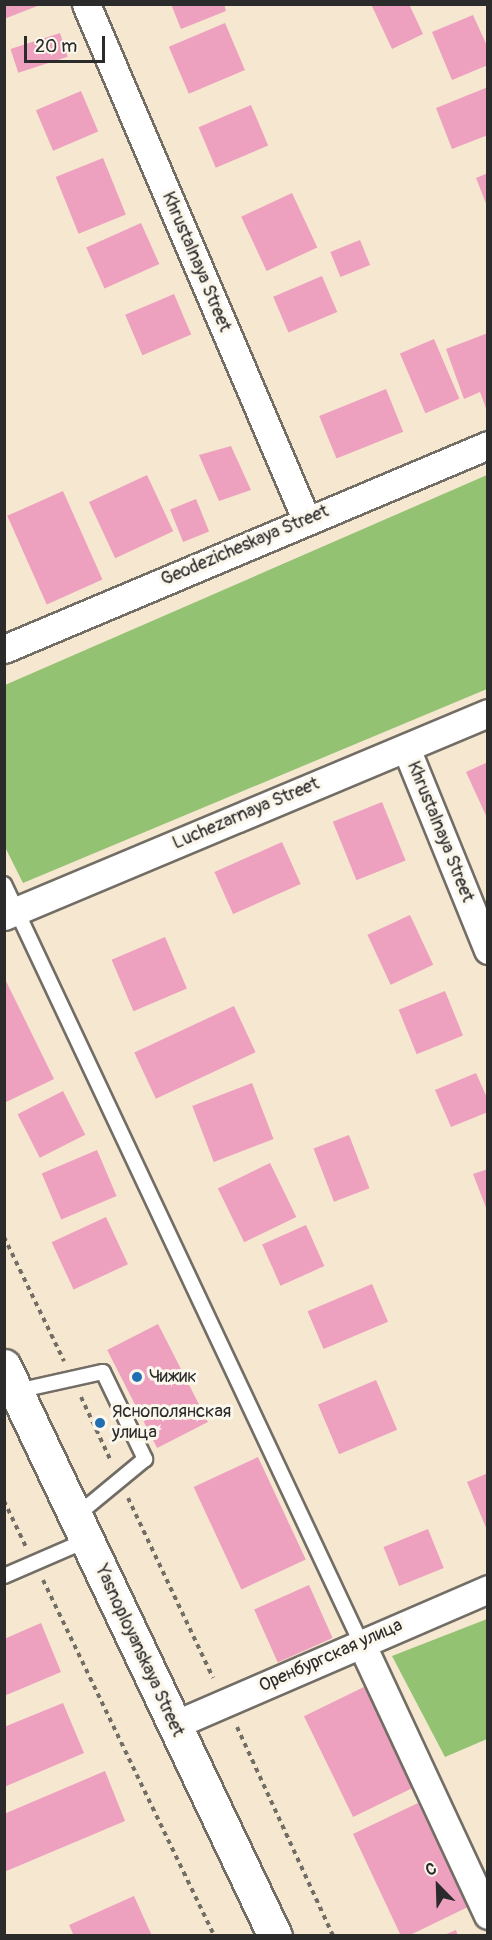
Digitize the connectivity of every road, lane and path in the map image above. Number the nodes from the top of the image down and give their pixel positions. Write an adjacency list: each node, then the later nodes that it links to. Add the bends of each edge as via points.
1 (86, 4): 3 (street, Khrustalnaya Street)
2 (488, 445): 3 (street, Geodezicheskaya Street)
3 (306, 519): 4 (street, Geodezicheskaya Street)
4 (4, 649)
5 (488, 712): 6 (street, Luchezarnaya Street)
6 (406, 748): 8 (street, Luchezarnaya Street); 9 (street, Khrustalnaya Street)
7 (4, 884): 8 (lane)
8 (10, 913): 16 (lane)
9 (488, 950)
10 (11, 1379): 12 (street, Yasnoployanskaya Street); 12 (lane, via 103,1372 145,1459)
11 (4, 1501): 13 (path)
12 (81, 1528): 13 (lane); 18 (street, Yasnoployanskaya Street)
13 (34, 1563): 14 (lane); 20 (path)
14 (4, 1576)
15 (488, 1588): 16 (street, Оренбургская улица)
16 (361, 1642): 18 (street, Оренбургская улица); 19 (street)
17 (235, 1723): 22 (path)
18 (174, 1725): 21 (street, Yasnoployanskaya Street)
19 (488, 1915)
20 (214, 1935)
21 (275, 1935)
22 (333, 1935)

